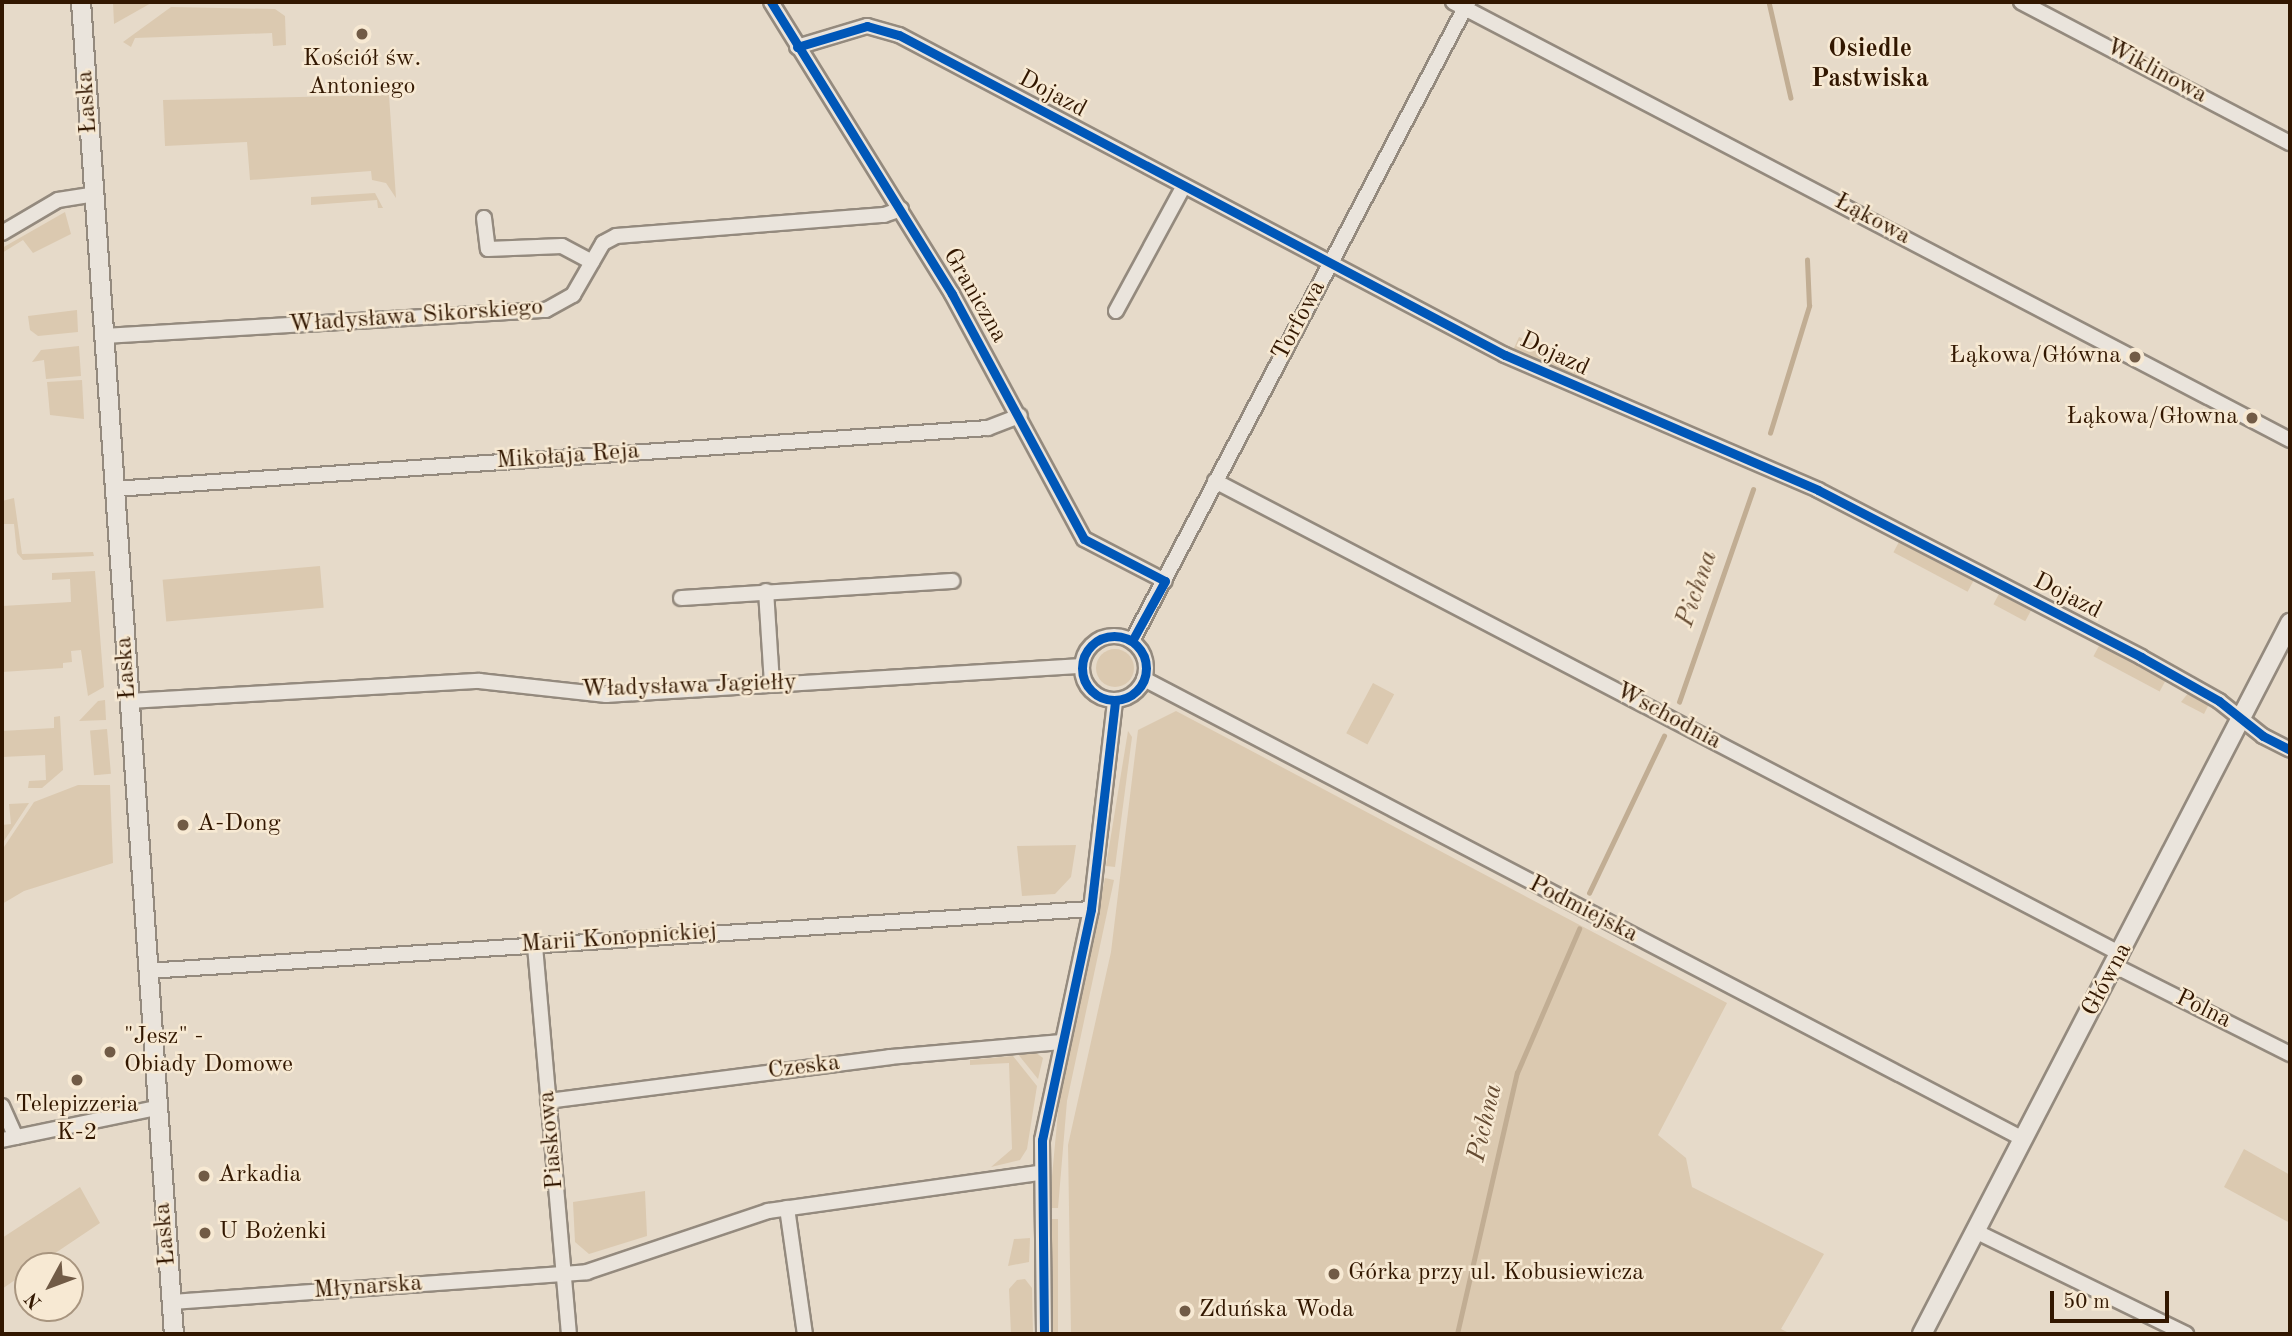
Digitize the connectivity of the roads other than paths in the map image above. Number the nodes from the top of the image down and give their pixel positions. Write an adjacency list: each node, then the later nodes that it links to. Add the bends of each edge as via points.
1 (81, 2): 8 (street, Łaska)
2 (771, 2): 5 (street, Graniczna)
3 (2021, 2): 6 (street, Wiklinowa)
4 (1462, 4): 13 (street, Torfowa); 17 (street, Łąkowa)
5 (797, 47): 7 (street, Dojazd, via 850,29 882,28); 9 (street, Graniczna)
6 (2290, 143)
7 (1184, 186): 13 (street, Dojazd); 14 (street)
8 (94, 194): 11 (street, via 58,200); 15 (street, Łaska)
9 (901, 209): 12 (street, Władysława Sikorskiego, via 884,215 616,236 603,243); 16 (street, Graniczna)
10 (484, 218): 12 (street, via 488,249 562,246)
11 (2, 233)
12 (592, 262): 15 (street, Władysława Sikorskiego, via 573,295 546,310)
13 (1331, 262): 18 (street, Torfowa); 31 (street, Dojazd, via 1506,355 1818,490 2141,657 2219,701)
14 (1116, 311)
15 (104, 336): 19 (street, Łaska)
16 (1020, 416): 19 (street, Mikołaja Reja, via 988,428); 21 (street, Graniczna, via 1084,539)
17 (2290, 440)
18 (1215, 481): 21 (street, Torfowa); 35 (street, Wschodnia)
19 (114, 489): 30 (street, Łaska)
20 (952, 581): 22 (street)
21 (1165, 581): 25 (street, Torfowa)
22 (766, 591): 23 (street); 28 (street)
23 (681, 598)
24 (2290, 623): 31 (street, Główna)
25 (1132, 641): 26 (street, via 1104,637 1088,648); 27 (street, via 1144,658)
26 (1082, 666): 28 (street, Władysława Jagiełły); 29 (street, via 1088,686)
27 (1144, 679): 29 (street, via 1133,694); 43 (street, Podmiejska)
28 (772, 685): 30 (street, Władysława Jagiełły, via 606,695 479,681)
29 (1115, 700): 33 (street)
30 (129, 701): 36 (street, Łaska)
31 (2241, 719): 32 (street, Dojazd); 35 (street, Główna)
32 (2290, 750)
33 (1091, 909): 34 (street, Marii Konopnickiej); 37 (street)
34 (535, 946): 36 (street, Marii Konopnickiej); 39 (street, Piaskowa)
35 (2118, 960): 38 (street, Polna); 43 (street, Główna)
36 (147, 971): 41 (street, Łaska)
37 (1060, 1042): 39 (street, Czeska, via 917,1054); 44 (street)
38 (2290, 1054)
39 (548, 1101): 47 (street, Piaskowa)
40 (2, 1106): 42 (street)
41 (157, 1108): 42 (street); 48 (street, Łaska)
42 (9, 1138)
43 (2023, 1139): 46 (street, Główna)
44 (1040, 1173): 45 (street, Młynarska); 52 (street)
45 (787, 1208): 47 (street, Młynarska, via 587,1272); 51 (street)
46 (1975, 1231): 53 (street, Główna); 54 (street)
47 (565, 1274): 48 (street, Młynarska); 50 (street, Piaskowa)
48 (172, 1303): 49 (street, Łaska)
49 (174, 1334)
50 (569, 1334)
51 (805, 1334)
52 (1044, 1334)
53 (1922, 1334)
54 (2186, 1334)

